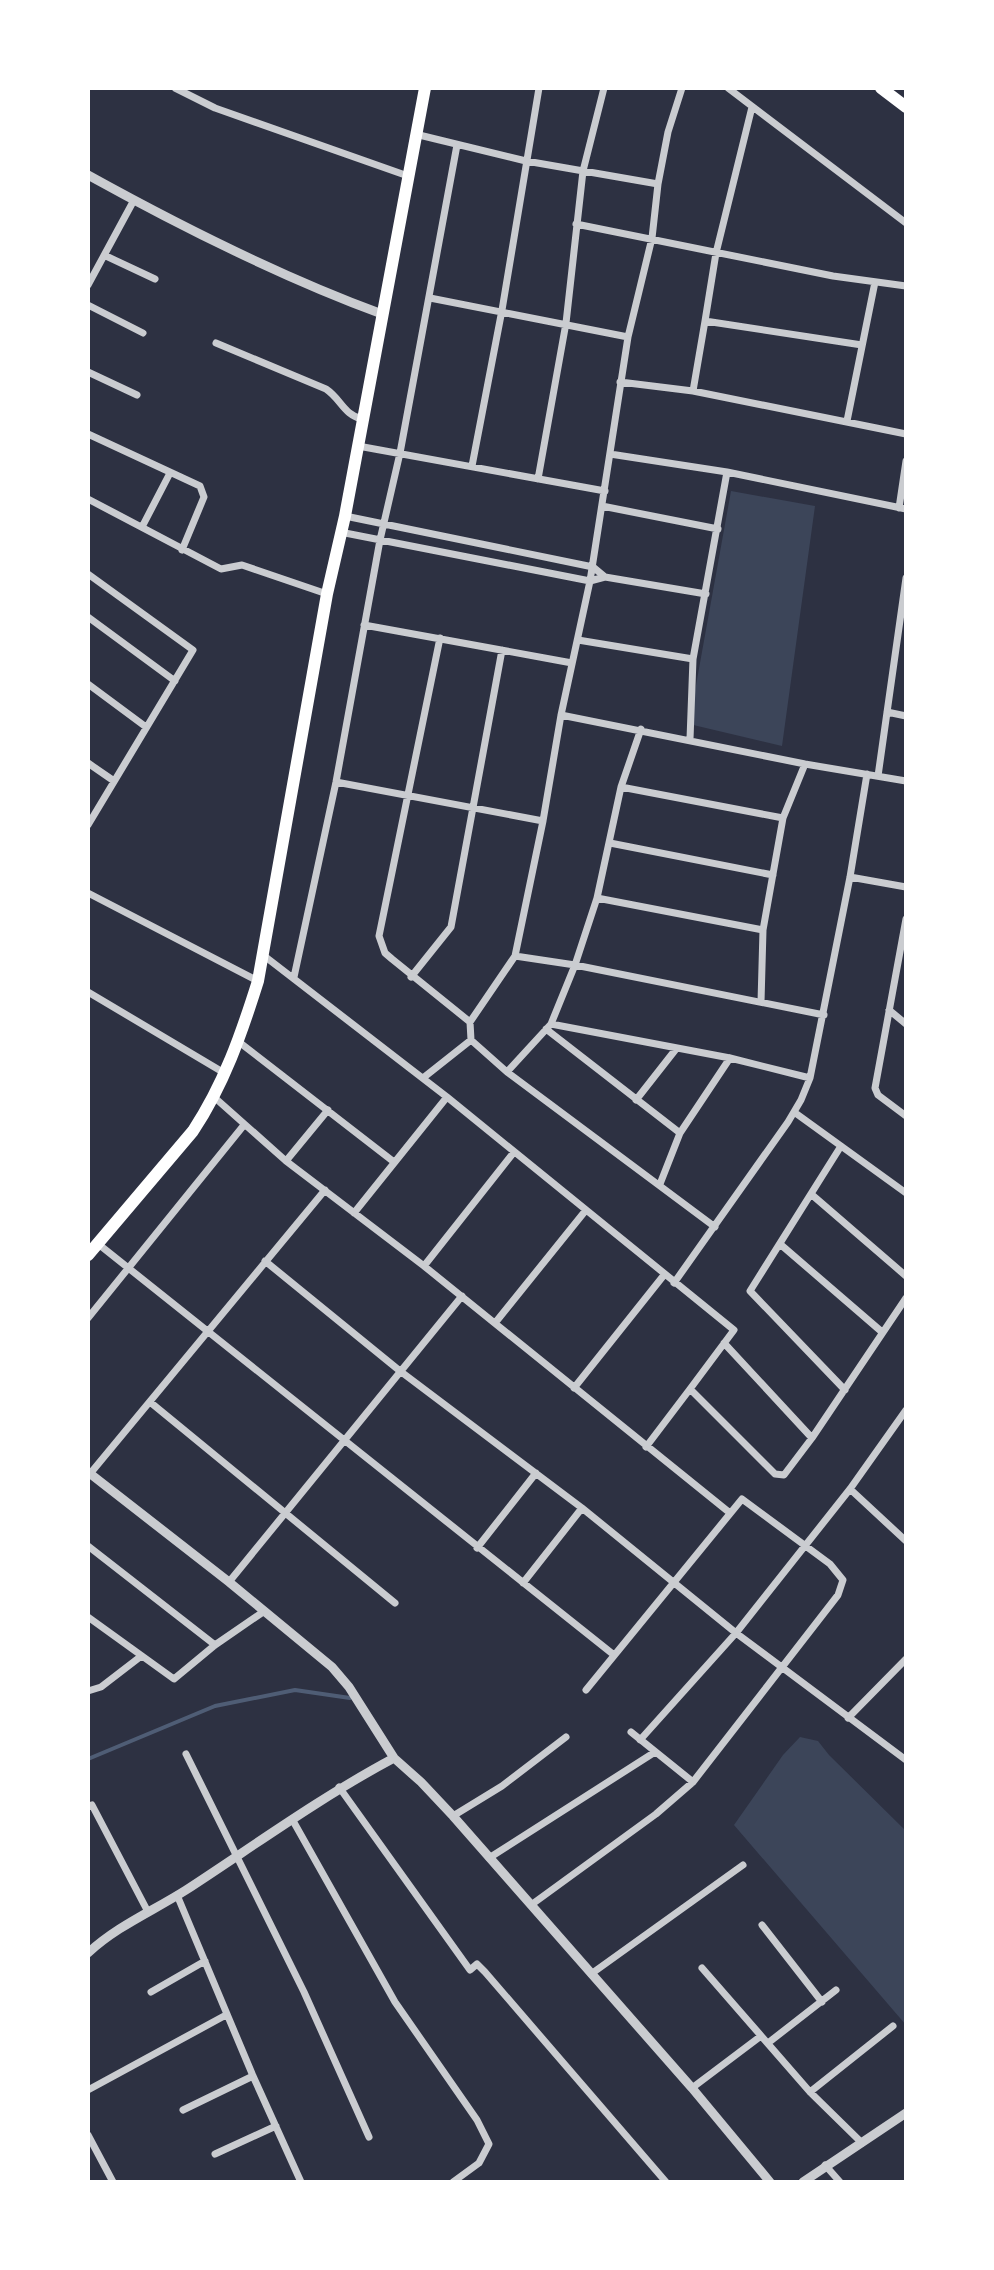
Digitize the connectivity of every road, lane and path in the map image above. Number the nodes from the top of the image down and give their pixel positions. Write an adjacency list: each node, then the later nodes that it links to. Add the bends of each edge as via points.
1 (175, 88): 15 (street, via 215,108)
2 (425, 88): 10 (main road)
3 (539, 88): 12 (street)
4 (604, 88): 13 (street)
5 (682, 88): 16 (street)
6 (728, 88): 8 (street)
7 (881, 88): 9 (main road)
8 (752, 107): 18 (street); 21 (street)
9 (906, 107)
10 (415, 134): 11 (street); 15 (main road)
11 (457, 145): 12 (street); 27 (street)
12 (526, 161): 13 (street); 29 (street)
13 (583, 171): 16 (street); 19 (street)
14 (88, 175): 17 (street)
15 (408, 176): 30 (main road)
16 (658, 184): 20 (street)
17 (134, 200): 22 (street); 30 (street)
18 (906, 223)
19 (576, 224): 20 (street); 32 (street)
20 (652, 238): 21 (street); 34 (street)
21 (716, 253): 24 (street); 31 (street)
22 (106, 256): 23 (street); 25 (street)
23 (155, 279)
24 (875, 282): 26 (street); 36 (street)
25 (88, 285)
26 (906, 286)
27 (430, 298): 29 (street); 46 (street)
28 (88, 305): 33 (street)
29 (502, 310): 32 (street); 49 (street)
30 (382, 314): 41 (main road)
31 (705, 321): 36 (street); 39 (street)
32 (566, 323): 34 (street); 52 (street)
33 (143, 333)
34 (628, 337): 38 (street)
35 (216, 343): 41 (street, via 326,389 347,414)
36 (862, 345): 42 (street)
37 (88, 372): 40 (street)
38 (620, 382): 39 (street); 47 (street)
39 (693, 391): 42 (street)
40 (137, 395)
41 (362, 419): 45 (main road)
42 (847, 421): 44 (street)
43 (88, 434): 51 (street)
44 (906, 434)
45 (358, 446): 46 (street); 57 (main road)
46 (400, 453): 49 (street); 58 (street)
47 (610, 454): 50 (street); 53 (street)
48 (906, 461): 56 (street)
49 (472, 466): 52 (street)
50 (727, 472): 56 (street); 60 (street)
51 (170, 473): 59 (street); 63 (street, via 200,486 204,497)
52 (538, 479): 53 (street)
53 (605, 491): 55 (street)
54 (88, 499): 59 (street)
55 (602, 506): 60 (street); 64 (street)
56 (903, 509)
57 (345, 516): 58 (street); 61 (main road)
58 (383, 526): 62 (street); 64 (street)
59 (142, 527): 63 (street)
60 (718, 529): 70 (street)
61 (340, 532): 62 (street); 69 (main road)
62 (380, 540): 68 (street); 72 (street)
63 (182, 550): 69 (street, via 221,569 242,565)
64 (593, 567): 66 (street); 68 (street)
65 (88, 574): 78 (street, via 191,646 192,655)
66 (605, 577): 68 (street); 70 (street)
67 (906, 578): 80 (street)
68 (590, 581): 74 (street)
69 (327, 594): 108 (main road)
70 (706, 594): 76 (street)
71 (88, 617): 78 (street)
72 (364, 625): 73 (street); 92 (street)
73 (440, 638): 75 (street); 94 (street)
74 (578, 640): 76 (street); 77 (street)
75 (502, 650): 77 (street); 95 (street)
76 (693, 659): 85 (street)
77 (572, 663): 81 (street)
78 (175, 681): 83 (street)
79 (88, 684): 83 (street)
80 (887, 712): 82 (street); 89 (street)
81 (561, 715): 84 (street); 97 (street)
82 (906, 716)
83 (146, 727): 90 (street)
84 (641, 729): 85 (street); 93 (street)
85 (690, 739): 87 (street)
86 (88, 763): 90 (street)
87 (805, 764): 88 (street); 96 (street)
88 (867, 774): 89 (street); 101 (street)
89 (878, 776): 91 (street)
90 (114, 781): 98 (street)
91 (906, 781)
92 (336, 782): 94 (street); 111 (street)
93 (621, 787): 96 (street); 99 (street)
94 (407, 794): 95 (street); 112 (street, via 379,936 385,953)
95 (474, 807): 97 (street); 112 (street, via 451,927)
96 (783, 818): 100 (street)
97 (543, 821): 109 (street)
98 (88, 825)
99 (610, 843): 100 (street); 104 (street)
100 (773, 875): 106 (street)
101 (850, 877): 102 (street); 117 (street)
102 (906, 887)
103 (88, 893): 113 (street)
104 (597, 898): 106 (street); 110 (street)
105 (906, 919): 107 (street)
106 (763, 930): 115 (street)
107 (903, 952): 116 (street)
108 (263, 955): 111 (street); 113 (main road)
109 (515, 956): 110 (street); 118 (street)
110 (575, 965): 115 (street); 120 (street)
111 (294, 977): 127 (street)
112 (411, 977): 118 (street)
113 (258, 981): 122 (main road)
114 (88, 992): 126 (street)
115 (761, 1002): 117 (street)
116 (889, 1010): 119 (street); 134 (street, via 875,1090)
117 (824, 1015): 128 (street)
118 (470, 1022): 121 (street)
119 (906, 1024)
120 (548, 1026): 123 (street); 125 (street); 131 (street)
121 (471, 1040): 125 (street); 127 (street)
122 (239, 1042): 126 (main road); 132 (street)
123 (676, 1049): 124 (street); 131 (street)
124 (730, 1058): 128 (street); 136 (street)
125 (507, 1072): 141 (street)
126 (226, 1074): 129 (main road)
127 (423, 1078): 130 (street)
128 (810, 1078): 133 (street)
129 (214, 1097): 135 (street); 148 (main road, via 193,1131)
130 (447, 1097): 138 (street); 140 (street)
131 (636, 1100): 136 (street)
132 (328, 1110): 139 (street); 140 (street)
133 (794, 1112): 137 (street); 147 (street)
134 (906, 1116)
135 (244, 1125): 139 (street); 153 (street)
136 (680, 1133): 141 (street)
137 (841, 1146): 143 (street); 144 (street)
138 (514, 1152): 145 (street); 152 (street)
139 (286, 1161): 142 (street)
140 (394, 1162): 146 (street)
141 (660, 1184): 147 (street)
142 (325, 1190): 146 (street); 151 (street)
143 (906, 1193)
144 (811, 1194): 149 (street); 155 (street)
145 (586, 1210): 154 (street); 160 (street)
146 (354, 1213): 152 (street)
147 (715, 1227): 156 (street)
148 (97, 1243): 150 (main road); 153 (street)
149 (780, 1244): 162 (street); 167 (street, via 750,1291)
150 (88, 1255)
151 (265, 1261): 161 (street); 164 (street)
152 (424, 1266): 157 (street)
153 (128, 1268): 159 (street); 161 (street)
154 (664, 1275): 156 (street); 165 (street)
155 (906, 1276)
156 (674, 1283): 163 (street, via 734,1330)
157 (462, 1296): 160 (street); 164 (street)
158 (906, 1298): 162 (street)
159 (88, 1318)
160 (495, 1323): 165 (street)
161 (207, 1332): 168 (street); 171 (street)
162 (882, 1332): 167 (street)
163 (724, 1343): 166 (street); 170 (street)
164 (400, 1371): 171 (street); 173 (street)
165 (574, 1388): 172 (street)
166 (690, 1389): 170 (street, via 779,1476 788,1473); 172 (street)
167 (845, 1390): 170 (street)
168 (150, 1402): 174 (street); 178 (street)
169 (906, 1410): 175 (street)
170 (812, 1438)
171 (345, 1441): 178 (street); 182 (street)
172 (646, 1447): 177 (street)
173 (536, 1473): 176 (street); 182 (street)
174 (89, 1474): 183 (street)
175 (850, 1489): 179 (street); 181 (street)
176 (582, 1508): 184 (street); 185 (street)
177 (730, 1513): 181 (street, via 742,1499); 185 (street)
178 (286, 1515): 183 (street); 186 (street)
179 (906, 1541)
180 (88, 1546): 190 (street)
181 (803, 1546): 189 (street); 194 (street, via 838,1572 842,1587)
182 (477, 1548): 184 (street)
183 (229, 1582): 187 (street)
184 (523, 1583): 191 (street)
185 (674, 1583): 189 (street); 191 (street)
186 (395, 1603)
187 (263, 1612): 190 (street); 203 (street, via 332,1667)
188 (88, 1617): 192 (street)
189 (736, 1633): 194 (street); 200 (street)
190 (215, 1645): 192 (street, via 174,1679)
191 (614, 1655): 195 (street)
192 (140, 1657): 196 (street)
193 (906, 1659): 197 (street)
194 (781, 1667): 197 (street); 205 (street)
195 (586, 1690)
196 (88, 1691)
197 (848, 1718): 204 (street)
198 (631, 1732): 200 (street)
199 (566, 1737): 209 (street)
200 (640, 1740): 201 (street)
201 (655, 1752): 205 (street); 212 (street)
202 (186, 1754): 211 (street)
203 (394, 1758): 206 (street); 209 (street)
204 (906, 1760)
205 (693, 1782): 215 (street)
206 (339, 1787): 210 (street); 245 (street, via 470,1970 477,1964 485,1972)
207 (88, 1796): 208 (street)
208 (90, 1806): 216 (street)
209 (453, 1816): 212 (street)
210 (292, 1819): 211 (street); 244 (street, via 395,2002 489,2144 479,2163)
211 (236, 1857): 214 (street); 237 (street)
212 (489, 1858): 215 (street)
213 (743, 1865): 221 (street)
214 (177, 1895): 216 (street); 219 (street)
215 (531, 1905): 221 (street)
216 (147, 1910): 218 (street)
217 (762, 1925): 224 (street)
218 (88, 1953)
219 (205, 1961): 223 (street); 225 (street)
220 (702, 1968): 227 (street)
221 (591, 1974): 230 (street)
222 (836, 1990): 224 (street)
223 (151, 1992)
224 (822, 2002): 228 (street)
225 (226, 2015): 229 (street); 231 (street)
226 (893, 2026): 232 (street)
227 (761, 2036): 228 (street); 230 (street)
228 (768, 2043): 232 (street)
229 (253, 2076): 233 (street); 235 (street)
230 (692, 2088): 246 (street)
231 (88, 2090)
232 (810, 2092): 238 (street)
233 (183, 2110)
234 (906, 2113): 238 (street)
235 (276, 2126): 239 (street); 243 (street)
236 (88, 2135): 242 (street)
237 (369, 2137)
238 (862, 2143): 240 (street)
239 (215, 2154)
240 (825, 2165): 241 (street); 247 (street)
241 (808, 2181)
242 (113, 2182)
243 (301, 2182)
244 (453, 2182)
245 (666, 2182)
246 (770, 2182)
247 (840, 2182)

